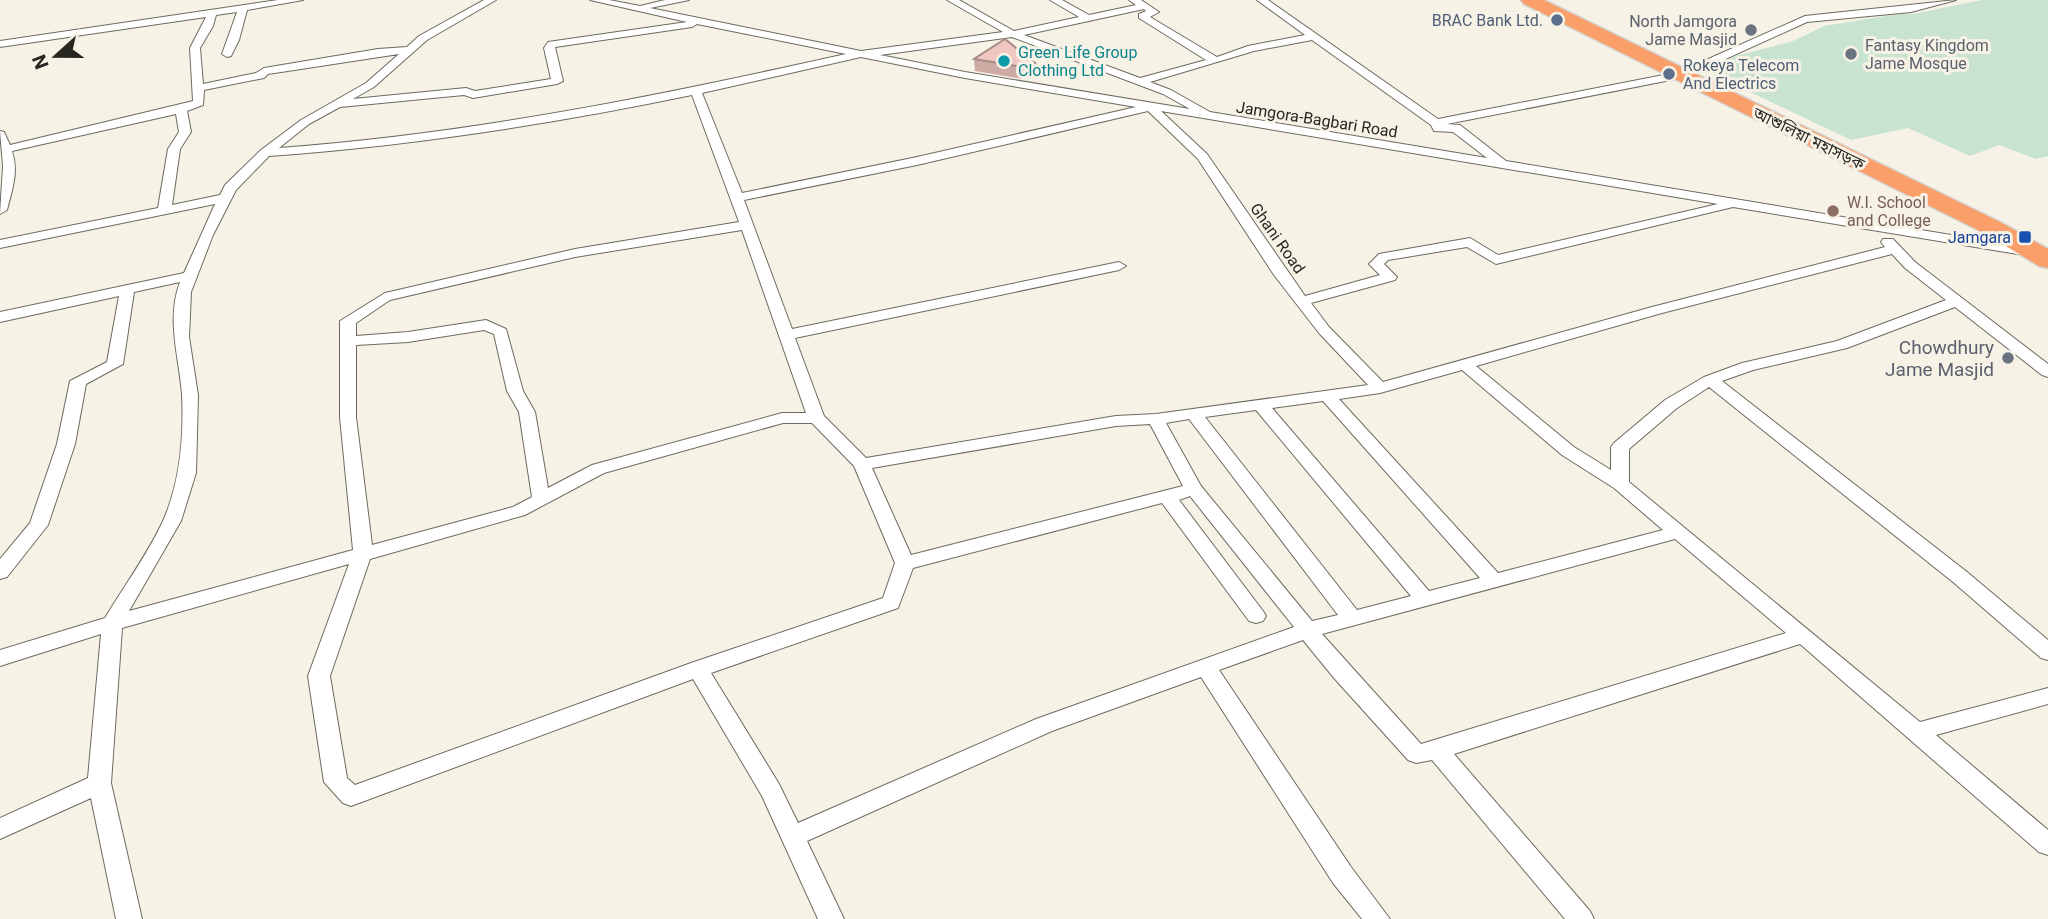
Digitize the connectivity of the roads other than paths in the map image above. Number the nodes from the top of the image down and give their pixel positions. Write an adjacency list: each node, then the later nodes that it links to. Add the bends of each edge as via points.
1 (298, 0): 12 (street)
2 (491, 0): 20 (street, via 423,38)
3 (595, 0): 13 (street, Jamgora-Bagbari Road)
4 (684, 0): 13 (street)
5 (952, 0): 17 (street)
6 (1055, 0): 15 (street)
7 (1134, 0): 11 (street)
8 (1262, 0): 18 (street)
9 (1530, 0): 24 (highway, আশুলিয়া মহাসড়ক)
10 (1951, 0): 24 (street, via 1911,9 1805,19)
11 (1145, 6): 15 (street); 23 (street, via 1154,12 1142,16)
12 (243, 7): 14 (street); 21 (street)
13 (635, 7): 16 (street, Jamgora-Bagbari Road)
14 (212, 11): 19 (street); 26 (street, via 195,48)
15 (1088, 18): 17 (street)
16 (704, 23): 22 (street, Jamgora-Bagbari Road); 28 (street, via 552,44 549,48 558,81 473,95 466,90)
17 (1013, 34): 22 (street); 25 (street)
18 (1316, 36): 23 (street); 32 (street)
19 (0, 44)
20 (411, 50): 26 (street, via 264,71 260,76); 28 (street, via 370,85)
21 (227, 54)
22 (861, 54): 27 (street); 29 (street, Jamgora-Bagbari Road)
23 (1213, 60): 25 (street)
24 (1682, 75): 32 (street); 46 (highway, আশুলিয়া মহাসড়ক)
25 (1140, 81): 31 (street)
26 (198, 88): 30 (street, via 199,103)
27 (696, 91): 35 (street, via 454,136); 38 (street)
28 (335, 105): 35 (street)
29 (1150, 107): 31 (street, Jamgora-Bagbari Road); 38 (street); 50 (street, Ghani Road, via 1203,157)
30 (181, 109): 34 (street); 41 (street, via 185,132 174,149)
31 (1216, 119): 36 (street, Jamgora-Bagbari Road)
32 (1436, 123): 36 (street, via 1438,128 1456,128)
33 (0, 135): 34 (street)
34 (6, 149): 40 (street, via 11,174)
35 (265, 153): 37 (street)
36 (1503, 165): 39 (street, Jamgora-Bagbari Road)
37 (225, 198): 41 (street); 48 (street)
38 (737, 198): 42 (street)
39 (1737, 204): 43 (street, Jamgora-Bagbari Road); 50 (street, via 1496,260 1470,242 1384,257 1376,264 1390,277)
40 (0, 210)
41 (164, 211): 44 (street)
42 (747, 225): 53 (street); 54 (street, via 575,253 385,297 348,321)
43 (1872, 226): 45 (street); 46 (street, Jamgora-Bagbari Road)
44 (0, 244)
45 (1894, 249): 51 (street); 55 (street)
46 (2045, 256)
47 (1119, 266): 53 (street)
48 (190, 275): 49 (street); 77 (street, via 181,337 190,395 187,473 172,522)
49 (127, 289): 52 (street); 72 (street, via 116,364 78,381 66,444 39,525)
50 (1303, 301): 58 (street, Ghani Road)
51 (1957, 301): 56 (street); 57 (street, via 1842,345 1748,366)
52 (0, 317)
53 (787, 335): 62 (street)
54 (348, 341): 68 (street, via 486,325 501,332 515,391 527,412); 70 (street, via 348,417)
55 (1464, 364): 58 (street); 65 (street, via 1569,451)
56 (2048, 372)
57 (1710, 380): 65 (street, via 1671,404 1620,447); 80 (street)
58 (1380, 388): 59 (street)
59 (1327, 395): 60 (street); 73 (street)
60 (1259, 404): 61 (street); 74 (street)
61 (1193, 413): 63 (street); 76 (street)
62 (816, 418): 64 (street); 68 (street, via 782,418 598,469)
63 (1156, 419): 64 (street, via 1116,421); 66 (street)
64 (862, 464): 71 (street)
65 (1620, 484): 69 (street)
66 (1194, 489): 67 (street); 78 (street)
67 (1169, 496): 71 (street); 75 (street)
68 (541, 499): 70 (street, via 519,511)
69 (1678, 532): 73 (street); 79 (street)
70 (363, 552): 77 (street); 83 (street, via 320,676 336,782 351,796)
71 (905, 563): 83 (street, via 891,603)
72 (0, 572)
73 (1494, 581): 74 (street)
74 (1426, 599): 76 (street)
75 (1256, 616)
76 (1353, 619): 78 (street)
77 (112, 623): 81 (street); 87 (street)
78 (1308, 630): 82 (street); 86 (street, via 1416,754)
79 (1803, 635): 85 (street); 86 (street)
80 (2048, 652)
81 (0, 658)
82 (1206, 667): 89 (street, via 1044,725); 93 (street, via 1342,874)
83 (698, 668): 89 (street)
84 (2048, 696): 85 (street)
85 (1916, 732): 90 (street)
86 (1437, 750): 94 (street)
87 (99, 783): 88 (street); 91 (street)
88 (0, 829)
89 (793, 837): 92 (street)
90 (2048, 845)
91 (129, 919)
92 (831, 919)
93 (1377, 919)
94 (1581, 919)

